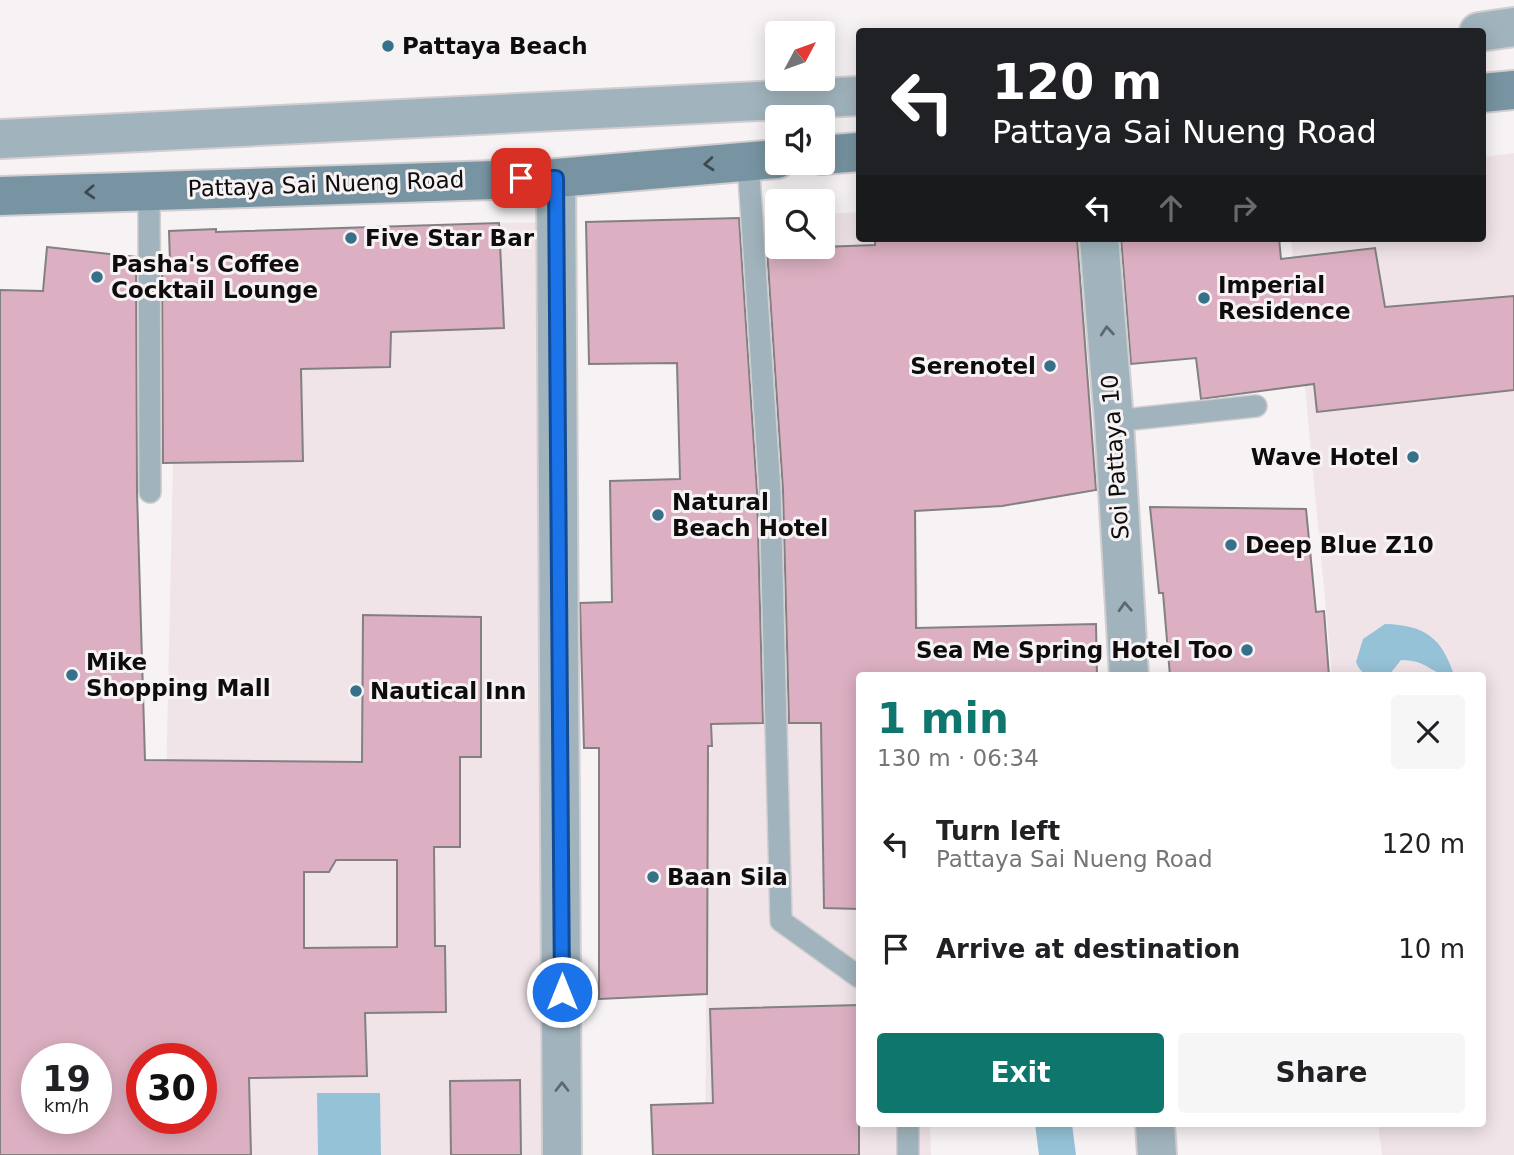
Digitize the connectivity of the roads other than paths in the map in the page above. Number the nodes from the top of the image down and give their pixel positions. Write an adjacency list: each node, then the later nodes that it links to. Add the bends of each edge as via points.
1 (1514, 27): 2 (street)
2 (1486, 31)
3 (1514, 90): 4 (main road)
4 (1486, 93)
5 (856, 96): 6 (street)
6 (0, 139)
7 (856, 152): 8 (main road)
8 (835, 154)
9 (762, 160): 10 (main road, Pattaya Sai Nueng Road, one-way to 10); 18 (lane, via 780,921)
10 (556, 178): 11 (main road, Pattaya Sai Nueng Road); 21 (street, one-way to 10)
11 (149, 189): 12 (main road, Pattaya Sai Nueng Road, one-way to 12); 16 (lane)
12 (0, 196)
13 (1099, 242): 15 (street, Soi Pattaya 10, one-way to 13)
14 (1255, 406): 15 (lane)
15 (1114, 421): 17 (street, Soi Pattaya 10, one-way to 15)
16 (150, 492)
17 (1129, 672)
18 (856, 975)
19 (908, 1127): 22 (lane)
20 (1155, 1127): 23 (street)
21 (562, 1155)
22 (908, 1155)
23 (1157, 1155)

